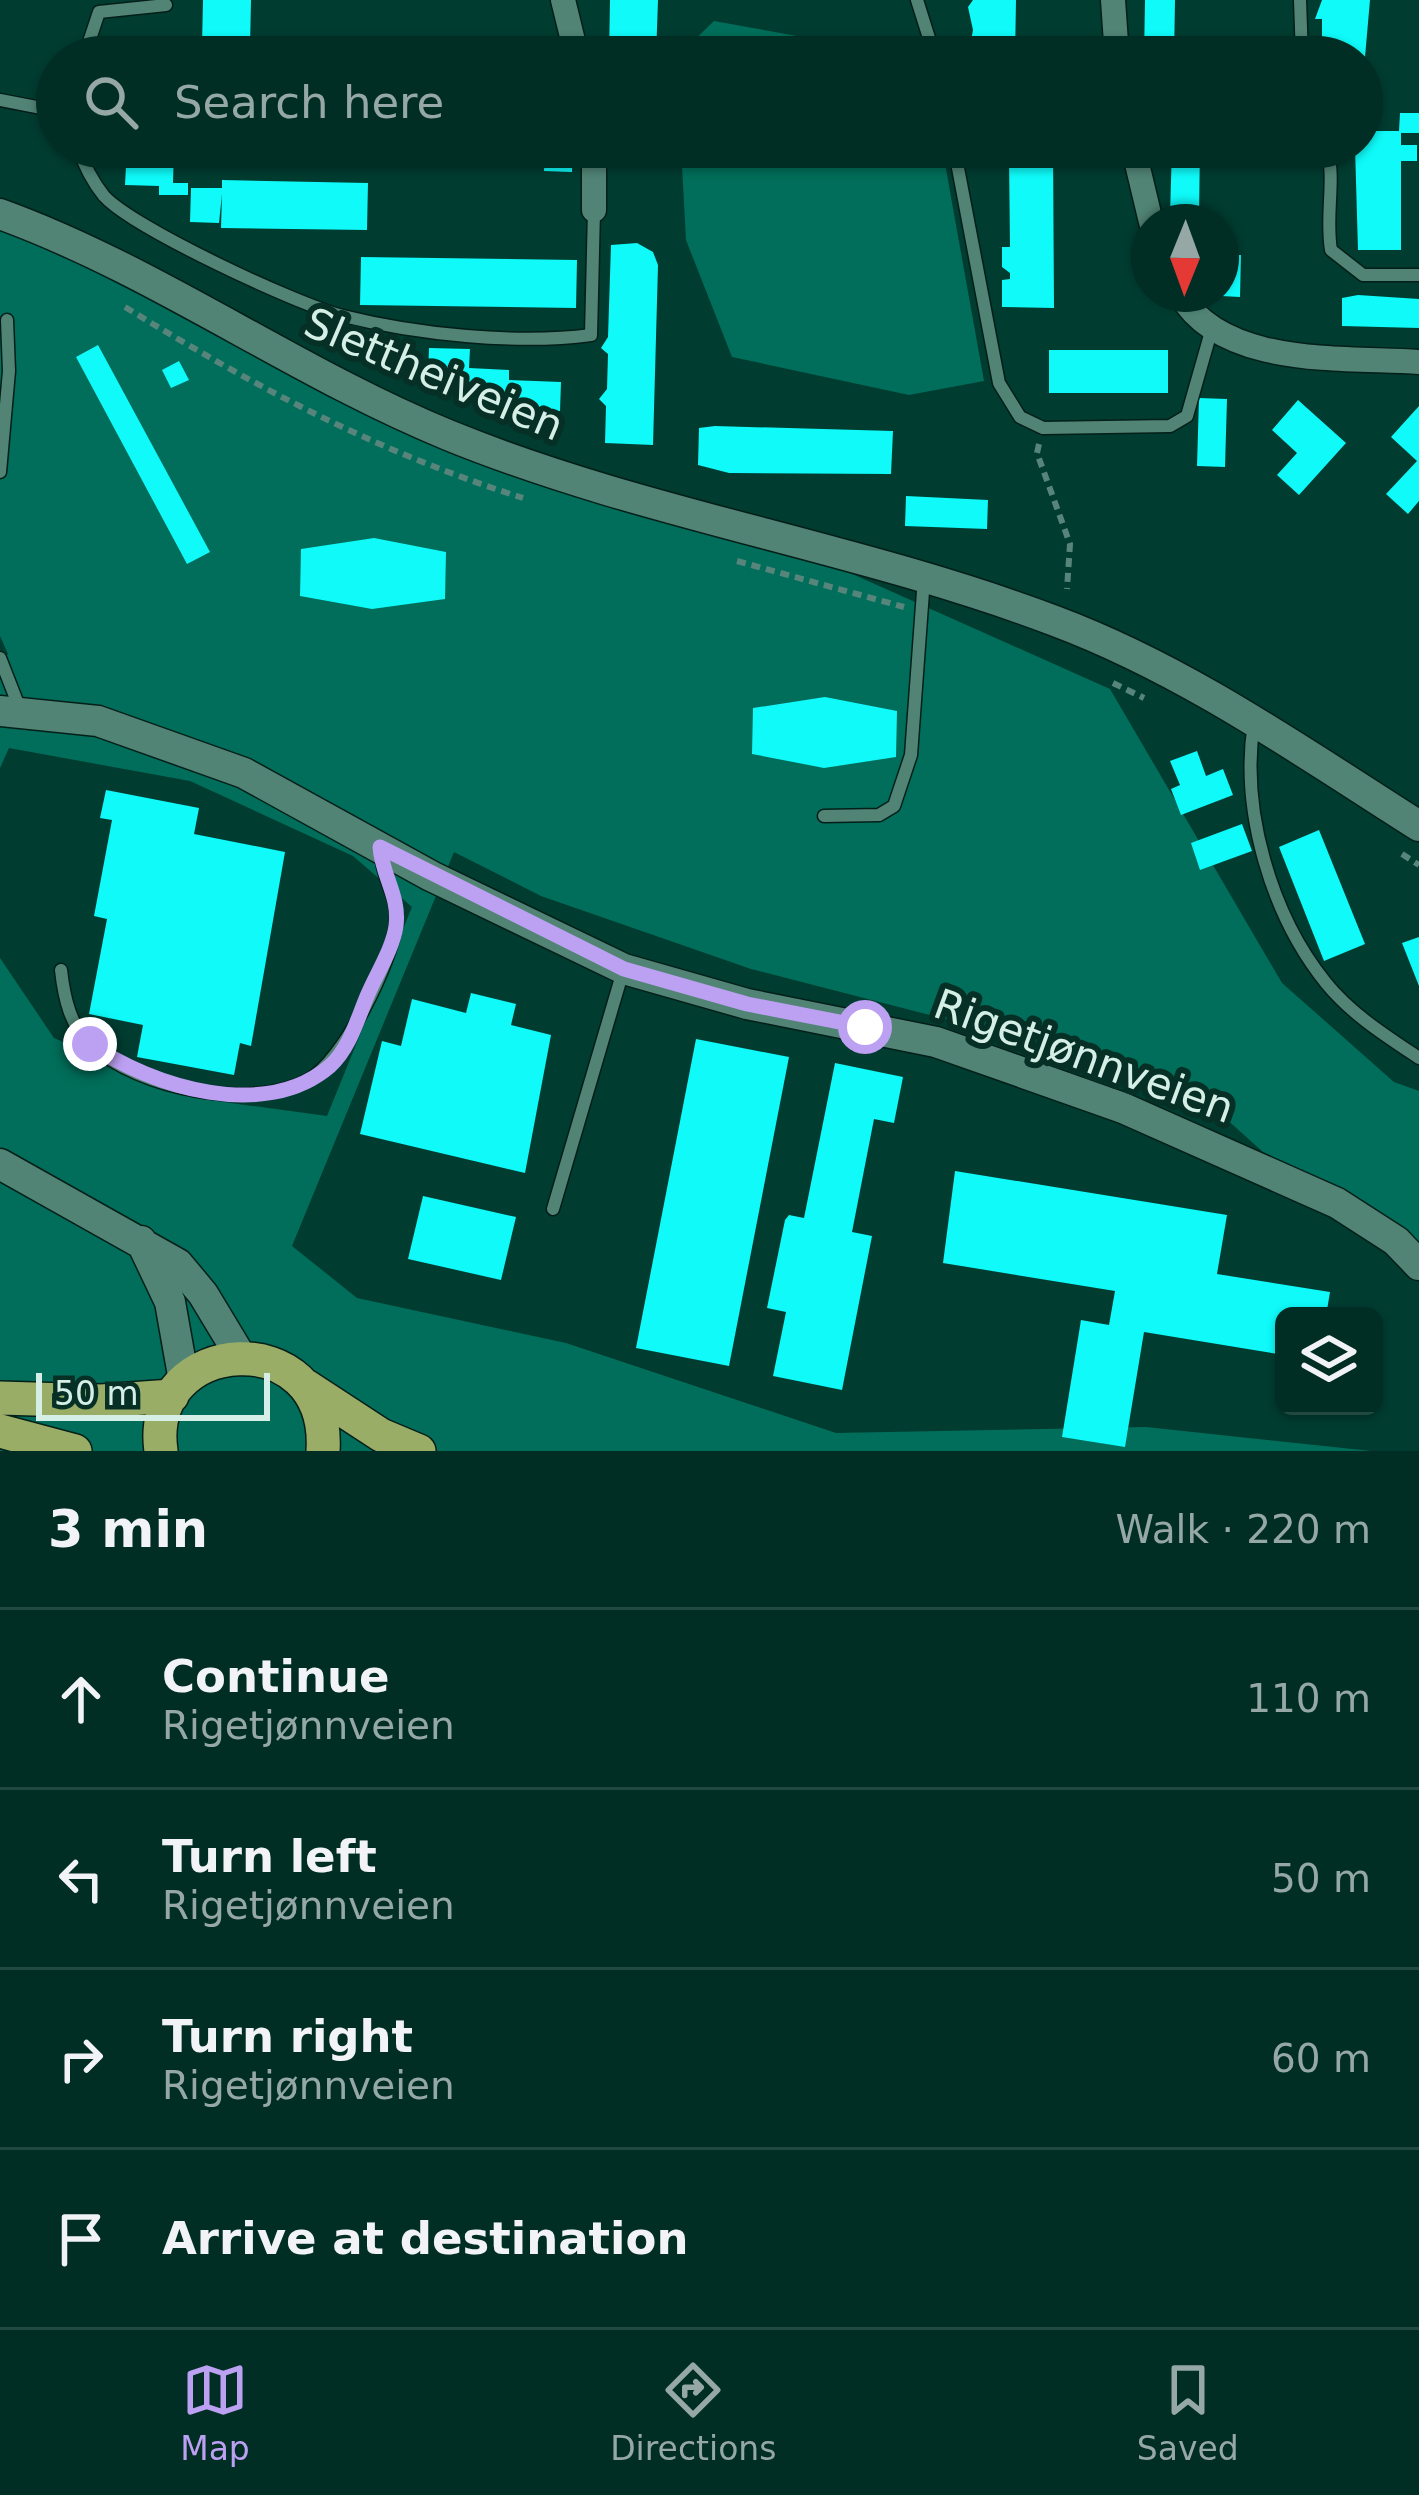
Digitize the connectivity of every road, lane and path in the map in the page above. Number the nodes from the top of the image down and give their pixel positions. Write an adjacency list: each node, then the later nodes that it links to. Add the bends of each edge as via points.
1 (563, 0): 7 (street)
2 (917, 0): 8 (lane)
3 (1113, 0): 9 (street)
4 (1300, 0): 10 (lane)
5 (166, 5): 6 (lane, via 98,13)
6 (91, 36)
7 (572, 36)
8 (928, 36)
9 (1116, 36)
10 (1301, 36)
11 (0, 100): 12 (lane)
12 (36, 107)
13 (89, 168): 19 (lane, Slettheiveien, via 104,196 167,239 338,315 529,340 591,334)
14 (593, 168): 19 (street)
15 (958, 168): 26 (lane, via 999,383 1020,417)
16 (1138, 168): 18 (street)
17 (1332, 168): 21 (lane, via 1330,250 1363,275)
18 (1147, 204)
19 (594, 210)
20 (0, 214): 28 (street, Slettheiveien, via 445,434 537,468)
21 (1419, 275)
22 (1196, 312): 24 (street)
23 (7, 320): 27 (lane)
24 (1211, 328): 25 (street, via 1285,351); 26 (lane, via 1187,416 1170,426)
25 (1419, 362)
26 (1043, 428): 29 (path, via 1037,453 1073,561)
27 (0, 472)
28 (925, 577): 32 (street, Slettheiveien, via 1078,630); 33 (lane, via 903,785 894,806 879,815)
29 (1067, 589)
30 (0, 658): 31 (lane, Rigetjønnveien)
31 (10, 711): 35 (street, Rigetjønnveien, via 98,721 172,744 315,808)
32 (1254, 722): 34 (street, Slettheiveien); 38 (lane, via 1249,755 1258,831 1284,912 1328,985)
33 (824, 816)
34 (1419, 826)
35 (380, 847): 36 (street, Rigetjønnveien); 37 (lane, via 396,895 396,928 348,1041 307,1081 235,1093 122,1066 90,1044 72,1018)
36 (624, 969): 40 (lane); 42 (street, Rigetjønnveien, via 1013,1066 1275,1172 1396,1241)
37 (61, 970)
38 (1419, 1058)
39 (0, 1164): 41 (street)
40 (553, 1209)
41 (141, 1241): 43 (street, via 178,1264); 45 (street, via 170,1303)
42 (1419, 1265)
43 (241, 1357): 44 (highway, via 265,1360); 45 (highway, via 201,1368)
44 (304, 1385): 50 (highway, via 318,1406); 51 (highway)
45 (178, 1388): 46 (highway, via 101,1401); 49 (highway, via 163,1419)
46 (0, 1398)
47 (0, 1431): 48 (highway)
48 (75, 1451)
49 (161, 1451)
50 (323, 1451)
51 (418, 1451)

